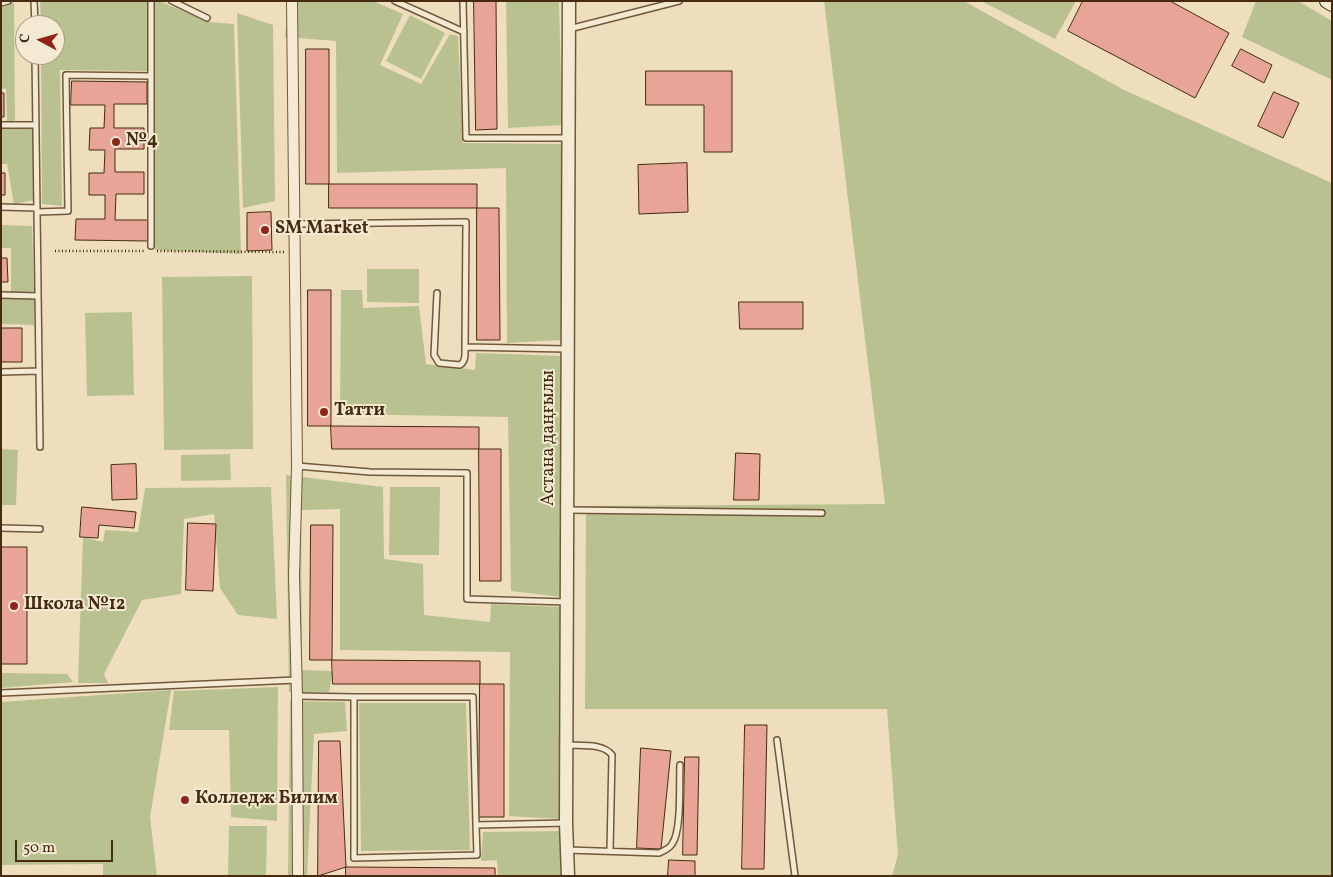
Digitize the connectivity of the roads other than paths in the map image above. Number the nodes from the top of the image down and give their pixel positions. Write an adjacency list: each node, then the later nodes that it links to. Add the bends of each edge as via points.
1 (8, 1): 11 (lane)
2 (34, 1): 13 (lane)
3 (150, 1): 18 (lane)
4 (172, 1): 14 (lane)
5 (292, 1): 24 (street)
6 (395, 1): 16 (lane)
7 (463, 1): 16 (lane)
8 (569, 1): 15 (street, Астана даңғылы)
9 (678, 1): 15 (lane)
10 (1327, 1): 12 (main road)
11 (1, 4)
12 (1332, 4)
13 (34, 15)
14 (207, 18)
15 (569, 29): 21 (street, Астана даңғылы)
16 (464, 32): 21 (lane, via 466,138)
17 (35, 65): 20 (lane)
18 (151, 76): 23 (lane, via 66,75 68,211); 25 (lane)
19 (1, 125): 20 (lane)
20 (36, 125): 23 (lane)
21 (568, 138): 30 (street, Астана даңғылы)
22 (1, 207): 23 (lane)
23 (37, 210): 28 (lane)
24 (294, 224): 29 (lane, via 466,222); 34 (street)
25 (153, 249)
26 (436, 294): 29 (lane, via 434,356 439,363 460,365 464,363)
27 (1, 295): 28 (lane)
28 (38, 296): 31 (lane)
29 (465, 347): 30 (lane)
30 (568, 349): 35 (street, Астана даңғылы)
31 (39, 371): 32 (lane); 33 (lane)
32 (1, 372)
33 (40, 447)
34 (297, 466): 39 (lane, via 370,472 467,473 466,599); 40 (street)
35 (567, 510): 36 (lane); 39 (street, Астана даңғылы)
36 (822, 513)
37 (1, 528): 38 (lane)
38 (40, 529)
39 (567, 602): 45 (street, Астана даңғылы)
40 (296, 680): 41 (lane); 42 (street)
41 (1, 693)
42 (297, 696): 43 (lane); 51 (street)
43 (354, 698): 48 (lane, via 473,697); 48 (lane, via 354,858 477,856)
44 (777, 740): 53 (lane)
45 (567, 745): 47 (street, Астана даңғылы); 50 (lane, via 603,747 612,756)
46 (680, 765): 50 (lane, via 677,833 672,845 659,853)
47 (566, 824): 48 (lane); 49 (street, Астана даңғылы)
48 (476, 825)
49 (567, 850): 50 (lane); 52 (street, Астана даңғылы)
50 (610, 851)
51 (298, 876)
52 (568, 876)
53 (795, 876)

